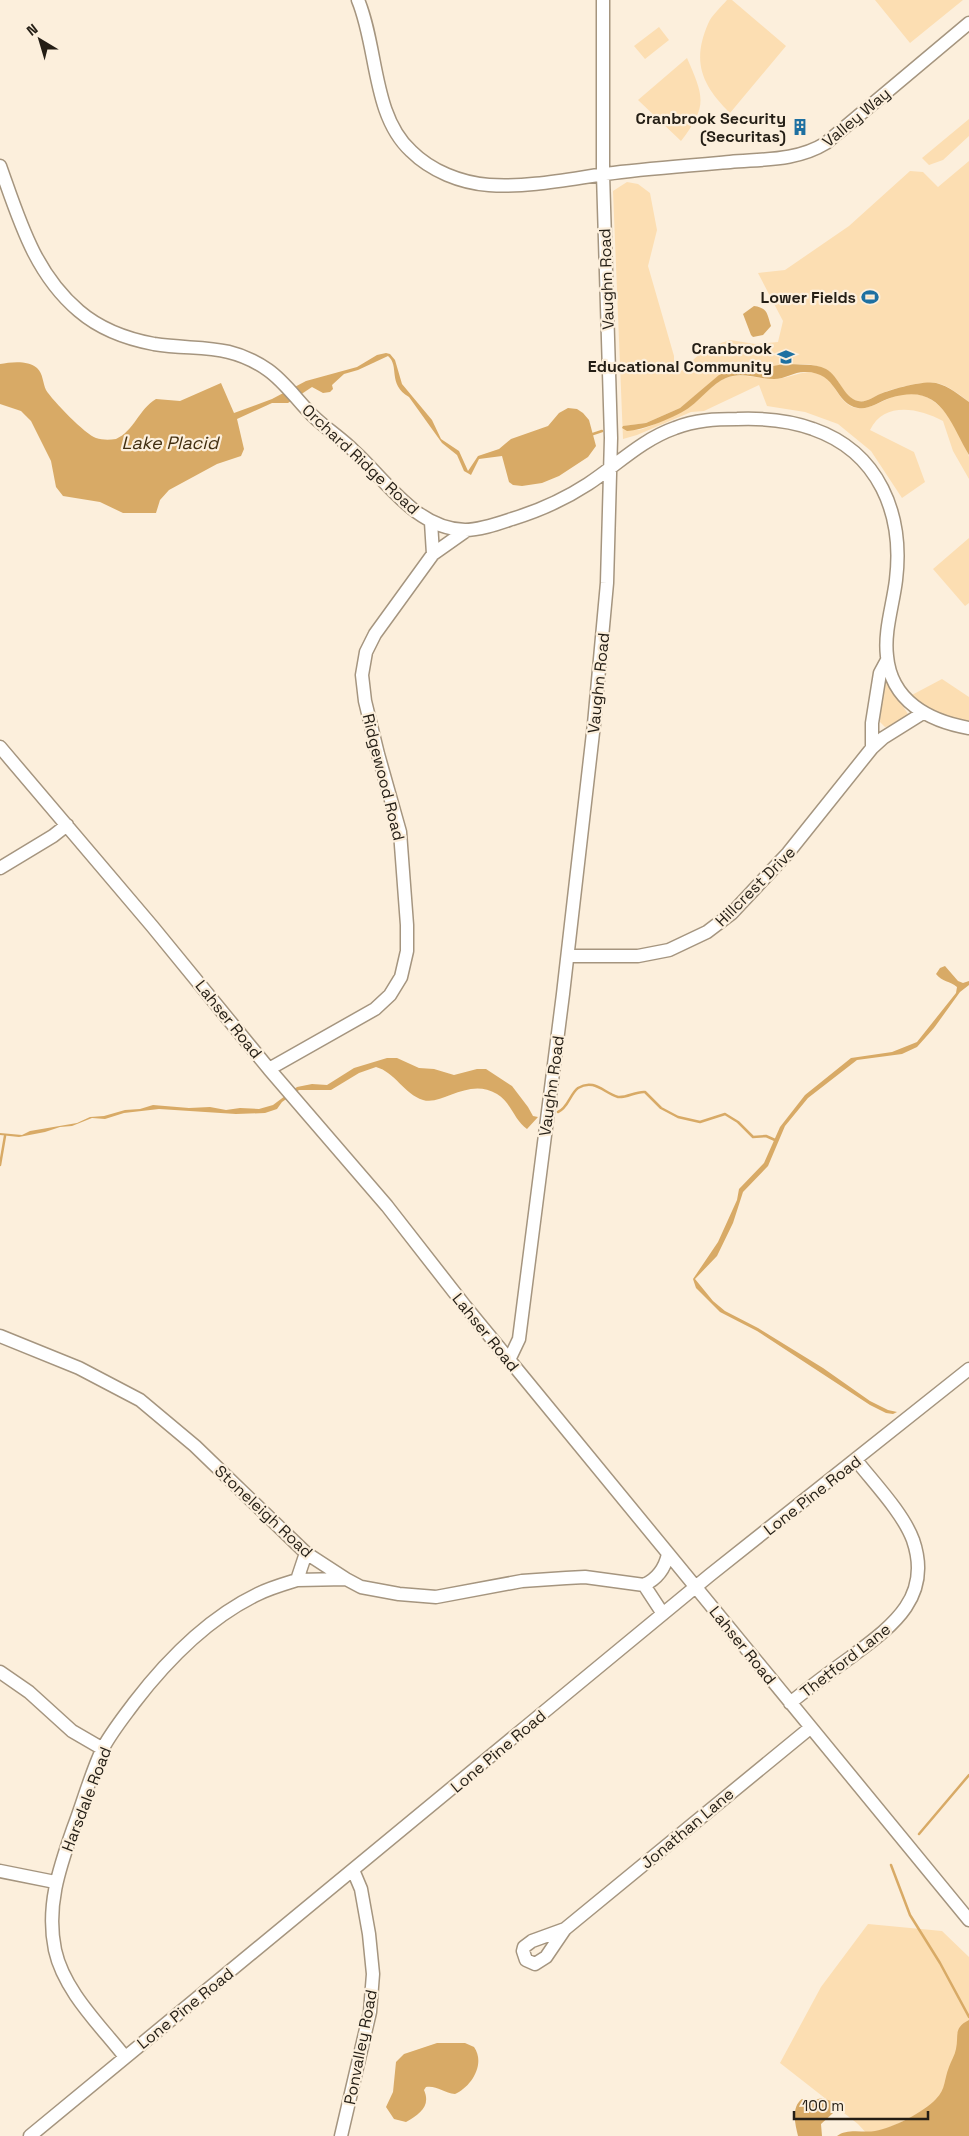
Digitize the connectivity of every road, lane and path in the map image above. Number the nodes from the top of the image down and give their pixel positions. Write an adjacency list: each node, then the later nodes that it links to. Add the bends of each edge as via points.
1 (358, 0): 5 (street, Valley Way, via 369,31 387,115 399,138 420,160 460,180 490,186)
2 (603, 0): 5 (street, Vaughn Road)
3 (969, 23): 5 (street, Valley Way, via 816,149 771,159)
4 (0, 166): 7 (street, Orchard Ridge Road, via 33,253 54,286 79,312 125,337 156,344 212,347 244,356 271,372 322,424)
5 (603, 174): 6 (street, Vaughn Road)
6 (611, 467): 8 (street, Orchard Ridge Road, via 587,484 534,511); 10 (street, Orchard Ridge Road, via 662,433 685,424 709,420 787,422 814,429 846,446 880,482 896,525 898,566); 17 (street, Vaughn Road, via 604,617)
7 (431, 522): 8 (street, Orchard Ridge Road); 9 (street)
8 (467, 530): 9 (street, Ridgewood Road)
9 (433, 554): 18 (street, Ridgewood Road, via 375,634 366,652 362,675 378,754 400,832 407,924 404,969 390,995 375,1009)
10 (887, 660): 11 (street, Orchard Ridge Road, via 900,691); 14 (street, via 880,673 872,723)
11 (923, 713): 12 (street, Orchard Ridge Road, via 938,721); 14 (street, Hillcrest Drive)
12 (969, 728)
13 (0, 747): 15 (street, Lahser Road)
14 (872, 748): 17 (street, Hillcrest Drive, via 783,859 732,914 715,927 681,945 654,954)
15 (67, 825): 16 (street); 18 (street, Lahser Road)
16 (0, 868)
17 (568, 956): 20 (street, Vaughn Road, via 519,1339)
18 (269, 1069): 20 (street, Lahser Road, via 386,1206)
19 (0, 1336): 23 (street, Stoneleigh Road, via 79,1368 140,1400 195,1446)
20 (508, 1360): 24 (street, Lahser Road)
21 (969, 1369): 22 (street, Lone Pine Road)
22 (856, 1460): 28 (street, Lone Pine Road); 31 (street, Thetford Lane, via 899,1515 913,1540 917,1563 915,1587 903,1613 888,1630)
23 (306, 1553): 25 (street, Stoneleigh Road); 26 (street)
24 (668, 1554): 27 (street, via 662,1569); 28 (street, Lahser Road)
25 (346, 1579): 26 (street, Harsdale Road); 27 (street, Stoneleigh Road, via 374,1589 436,1597 522,1581 566,1578 585,1577)
26 (297, 1580): 33 (street, Harsdale Road, via 235,1607 191,1640 153,1677)
27 (644, 1585): 29 (street)
28 (696, 1587): 29 (street, Lone Pine Road); 31 (street, Lahser Road)
29 (663, 1614): 34 (street, Lone Pine Road)
30 (0, 1672): 33 (street, via 29,1692 72,1731)
31 (790, 1703): 32 (street, Lahser Road)
32 (810, 1728): 37 (street, Lahser Road); 38 (street, Jonathan Lane)
33 (103, 1749): 36 (street, Harsdale Road)
34 (353, 1870): 39 (street, Lone Pine Road); 41 (street, Ponvalley Road, via 361,1889 369,1934 372,1993)
35 (0, 1871): 36 (street)
36 (55, 1882): 39 (street, Harsdale Road, via 51,1912 55,1951 63,1972 77,1996)
37 (969, 1920)
38 (565, 1929)
39 (125, 2057): 40 (street, Lone Pine Road)
40 (30, 2136)
41 (341, 2136)

